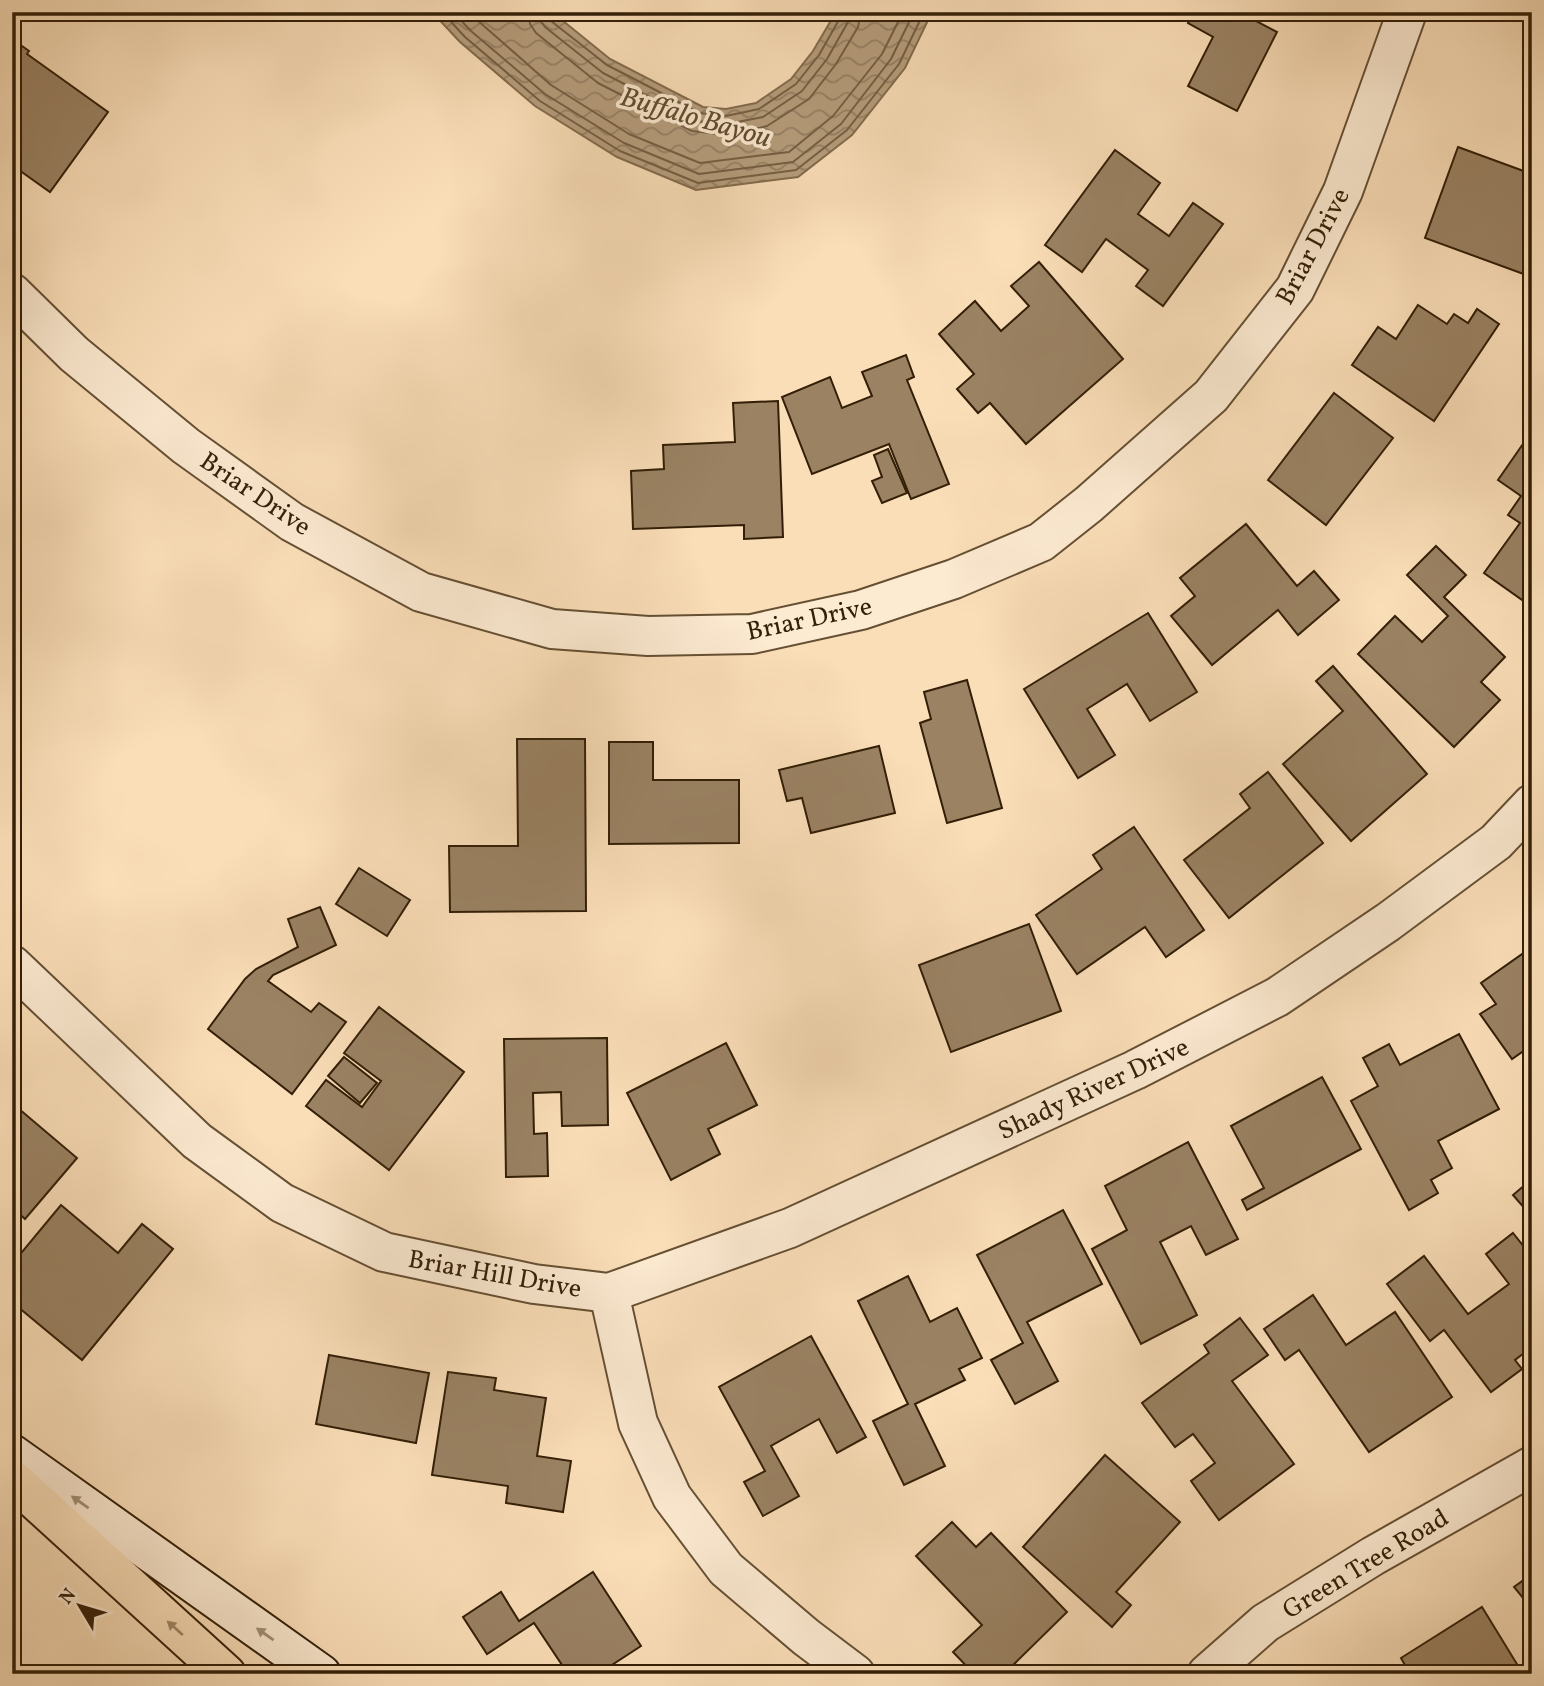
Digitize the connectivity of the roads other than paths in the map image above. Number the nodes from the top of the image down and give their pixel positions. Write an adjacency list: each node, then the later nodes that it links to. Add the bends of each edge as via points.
1 (1406, 12): 2 (street, Briar Drive, via 1343,191 1295,289 1211,396 1041,542 954,579 862,610 752,634 648,636 552,628 421,592 292,522 186,446 74,354)
2 (12, 293)
3 (1532, 804): 5 (street, Shady River Drive, via 1496,842 1277,997 1135,1070 790,1228)
4 (12, 965): 5 (street, Briar Hill Drive, via 197,1141 282,1203 384,1252 534,1284)
5 (609, 1293): 11 (street, Briar Hill Drive, via 638,1423 672,1497 726,1569)
6 (12, 1454): 10 (street, one-way to 6)
7 (1532, 1466): 12 (street, Green Tree Road, via 1265,1623)
8 (12, 1479): 9 (highway, one-way to 8)
9 (226, 1674)
10 (321, 1674)
11 (855, 1674)
12 (1207, 1674)

